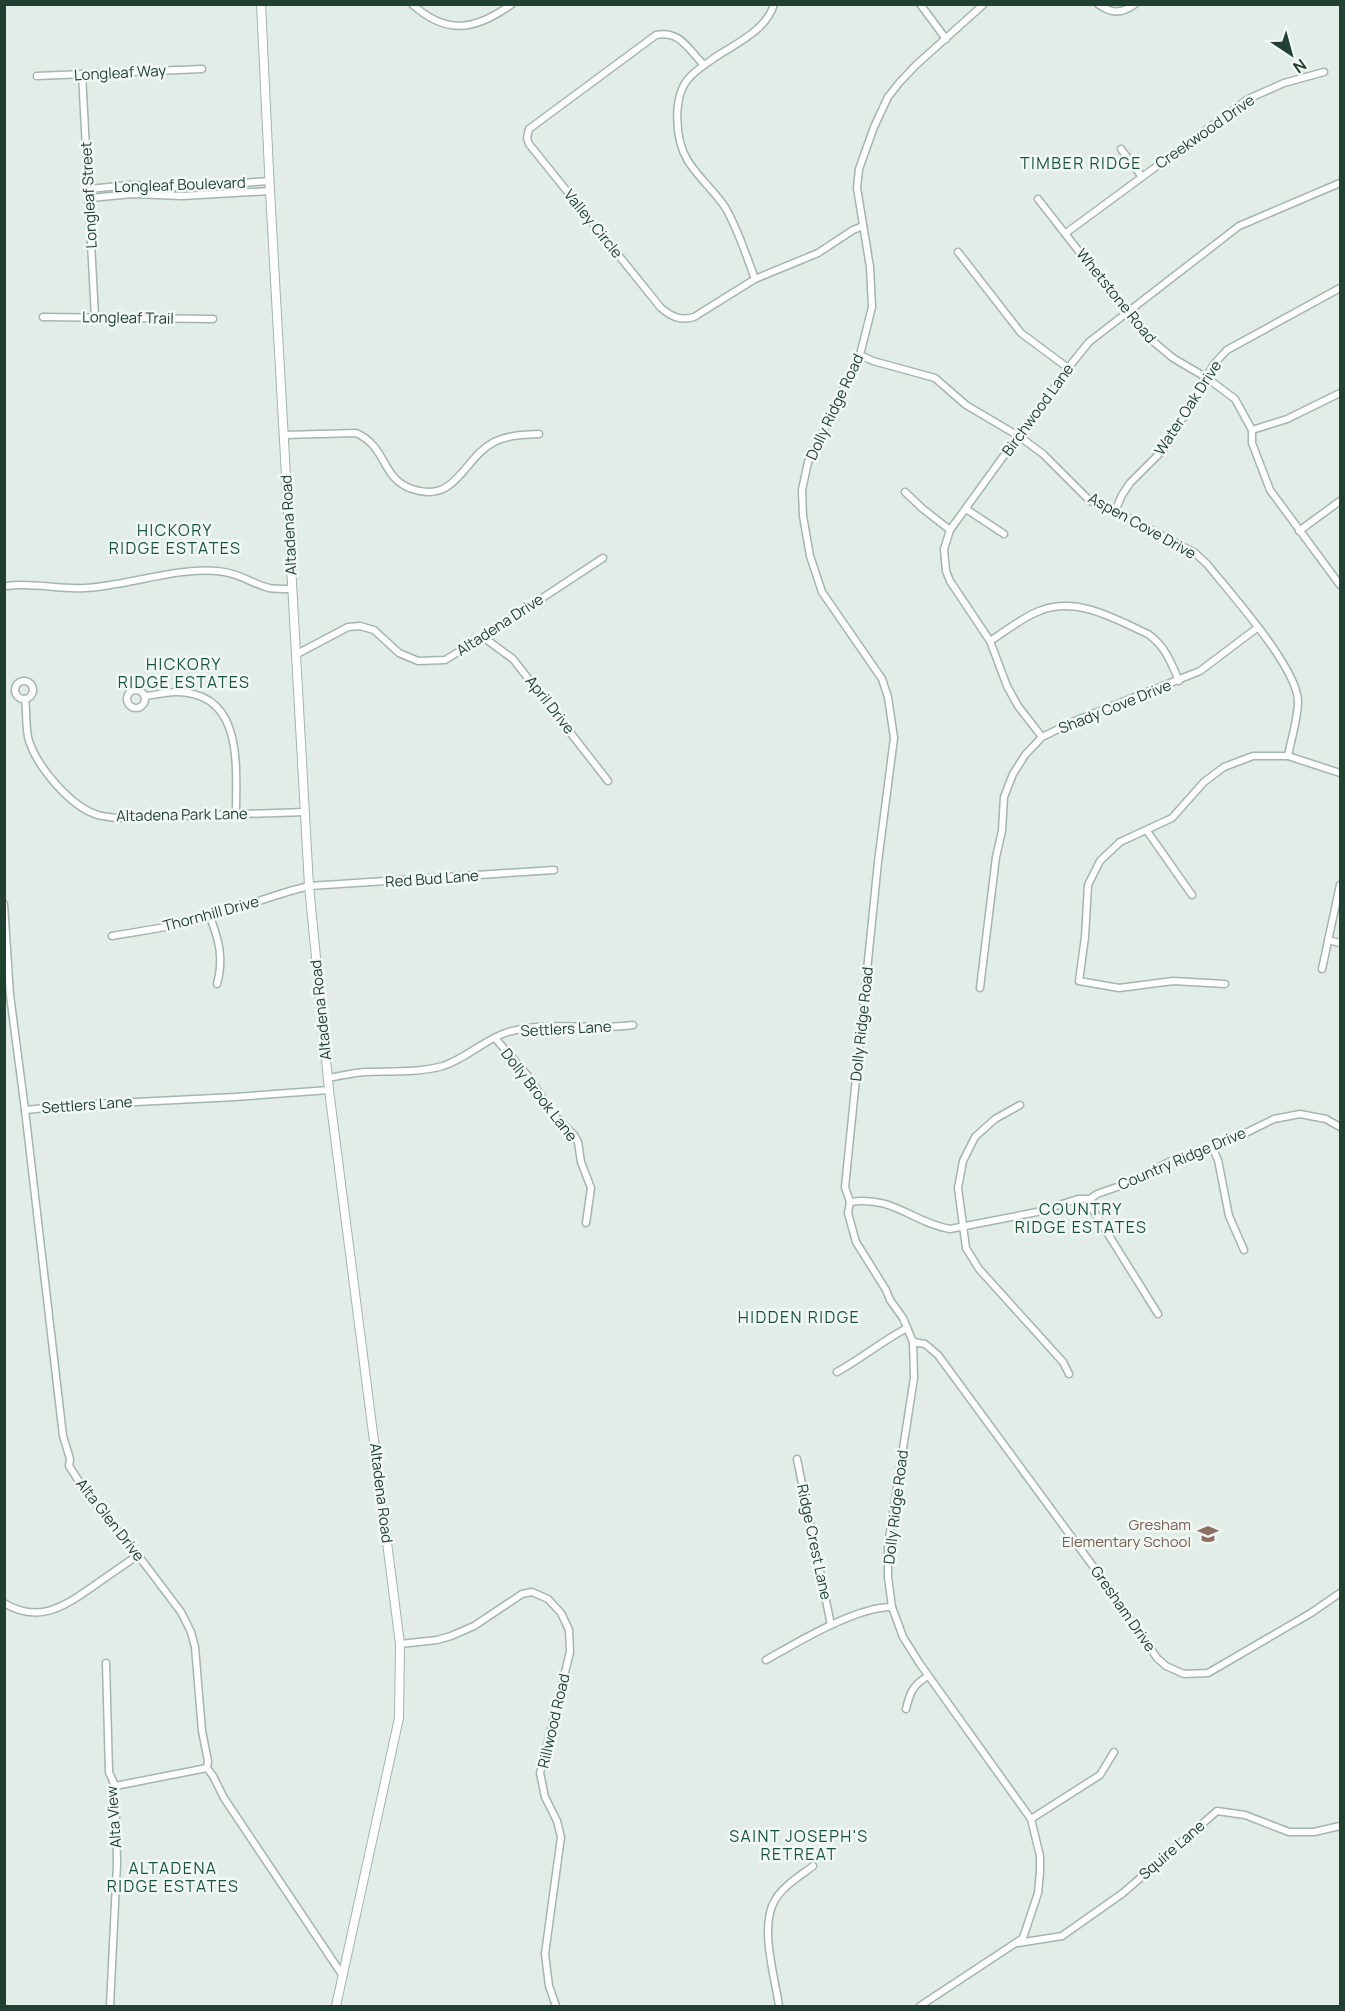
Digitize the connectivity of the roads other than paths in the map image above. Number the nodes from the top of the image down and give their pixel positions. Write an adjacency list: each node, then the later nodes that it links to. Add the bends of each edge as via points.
1 (261, 4): 17 (street, Altadena Road)
2 (412, 4): 3 (street, via 435,21 464,27 482,23)
3 (512, 4)
4 (774, 4): 10 (street, via 772,14 760,27)
5 (920, 4): 9 (street)
6 (984, 4): 9 (street, Dolly Ridge Road)
7 (1098, 4): 8 (street, via 1109,12 1119,13)
8 (1135, 4)
9 (946, 39): 29 (street, Dolly Ridge Road, via 899,83 874,127 856,188)
10 (704, 65): 32 (street, via 688,79 682,92 677,116 679,138 687,160 724,207); 32 (street, Valley Circle, via 675,34 656,35 529,129 529,144 661,308 674,318 694,317)
11 (202, 69): 13 (street, Longleaf Way)
12 (1324, 72): 16 (street, Creekwood Drive, via 1284,83 1248,99)
13 (82, 74): 14 (street, Longleaf Way); 22 (street, Longleaf Street)
14 (37, 76)
15 (1121, 149): 16 (street)
16 (1142, 177): 30 (street, Creekwood Drive)
17 (270, 181): 19 (street, Longleaf Boulevard); 23 (street, Altadena Road)
18 (1341, 183): 34 (street, Birchwood Lane, via 1239,226)
19 (221, 184): 21 (street, Longleaf Boulevard); 24 (street)
20 (143, 186): 21 (street, Longleaf Boulevard); 22 (street, Longleaf Boulevard); 25 (street)
21 (183, 187): 26 (street)
22 (89, 189): 27 (street, Longleaf Street)
23 (270, 190): 24 (street, Longleaf Boulevard); 44 (street, Altadena Road)
24 (222, 194): 26 (street, Longleaf Boulevard)
25 (142, 195): 26 (street, Longleaf Boulevard); 27 (street, Longleaf Boulevard)
26 (183, 196)
27 (90, 198): 36 (street, Longleaf Street)
28 (1038, 199): 30 (street, Whetstone Road)
29 (863, 226): 32 (street, Valley Circle, via 818,253); 38 (street, Dolly Ridge Road, via 872,307)
30 (1066, 233): 34 (street, Whetstone Road)
31 (958, 252): 39 (street, via 1021,333)
32 (755, 279)
33 (1341, 288): 40 (street, Water Oak Drive, via 1227,350)
34 (1127, 314): 39 (street, Birchwood Lane, via 1089,342); 40 (street, Whetstone Road, via 1157,347)
35 (44, 316): 36 (street, Longleaf Trail)
36 (95, 316): 37 (street, Longleaf Trail)
37 (213, 319)
38 (861, 355): 45 (street, Aspen Cove Drive, via 934,378 966,405); 93 (street, Dolly Ridge Road, via 808,462 802,490 810,556 822,592 882,679 894,738 847,1163 845,1187)
39 (1068, 368): 45 (street, Birchwood Lane)
40 (1207, 378): 42 (street, Whetstone Road, via 1235,399); 49 (street, Water Oak Drive, via 1165,448 1130,483)
41 (1341, 393): 42 (street)
42 (1252, 430): 51 (street, Whetstone Road, via 1252,443 1270,490)
43 (538, 434): 44 (street, via 510,436 492,443 448,487 426,492 396,480 379,450 366,437 356,433)
44 (284, 435): 56 (street, Altadena Road)
45 (1020, 437): 48 (street, Birchwood Lane); 49 (street, Aspen Cove Drive, via 1090,501)
46 (905, 492): 50 (street)
47 (1341, 501): 51 (street)
48 (966, 509): 50 (street, Birchwood Lane); 52 (street)
49 (1115, 511): 57 (street, Aspen Cove Drive, via 1195,553)
50 (950, 530): 59 (street, Birchwood Lane, via 944,549 946,571)
51 (1299, 531): 54 (street, Whetstone Road)
52 (1004, 534)
53 (603, 558): 58 (street, Altadena Drive)
54 (1341, 585)
55 (7, 586): 56 (street, via 84,588 214,571 237,574 269,588)
56 (292, 589): 60 (street, Altadena Road)
57 (1257, 628): 61 (street, Shady Cove Drive, via 1200,671); 65 (street, Aspen Cove Drive, via 1286,667 1296,688 1298,703)
58 (483, 637): 60 (street, Altadena Drive, via 445,660 418,661 399,653 374,630 348,627); 67 (street, April Drive, via 513,659)
59 (990, 642): 61 (street, via 1040,610 1064,605 1084,607 1156,639 1168,654); 64 (street, Birchwood Lane, via 1007,686)
60 (297, 654): 68 (street, Altadena Road)
61 (1179, 681): 64 (street, Shady Cove Drive)
62 (144, 696): 69 (street, via 196,694 212,700 223,713 231,727 234,747)
63 (25, 699): 69 (street, Altadena Park Lane, via 28,738 35,756 74,801 97,815 117,818)
64 (1042, 737): 83 (street, Shady Cove Drive, via 1013,774 1004,797)
65 (1288, 756): 66 (street); 70 (street, via 1253,756 1224,767 1204,782 1172,818)
66 (1341, 773)
67 (608, 781)
68 (305, 812): 69 (street, Altadena Park Lane); 73 (street, Altadena Road)
69 (236, 814)
70 (1147, 831): 74 (street); 82 (street, via 1120,842 1100,861 1088,885 1079,981 1119,988 1173,981)
71 (554, 870): 73 (street, Red Bud Lane)
72 (1341, 885): 78 (street)
73 (309, 886): 76 (street, Thornhill Drive); 86 (street, Altadena Road)
74 (1192, 896)
75 (4, 904): 89 (street, Alta Glen Drive, via 10,995)
76 (210, 917): 77 (street, Thornhill Drive); 81 (street, via 221,955)
77 (112, 936)
78 (1328, 940): 79 (street); 80 (street)
79 (1341, 943)
80 (1322, 969)
81 (218, 984)
82 (1225, 984)
83 (980, 988)
84 (633, 1025): 85 (street, Settlers Lane, via 528,1029)
85 (495, 1038): 86 (street, Settlers Lane, via 442,1066); 94 (street, Dolly Brook Lane, via 578,1142 580,1162 591,1188)
86 (328, 1078): 87 (street, Altadena Road)
87 (329, 1090): 89 (street, Settlers Lane); 108 (street, Altadena Road)
88 (1020, 1105): 95 (street, via 995,1119 975,1137 963,1161 958,1188)
89 (25, 1110): 103 (street, Alta Glen Drive, via 69,1466)
90 (1341, 1127): 91 (street, Country Ridge Drive, via 1326,1119 1300,1114 1274,1119)
91 (1214, 1149): 92 (street, Country Ridge Drive, via 1171,1161); 96 (street, via 1229,1216)
92 (1090, 1199): 95 (street, Country Ridge Drive); 97 (street, via 1093,1210)
93 (850, 1202): 95 (street, Country Ridge Drive, via 883,1203 937,1227); 98 (street, Dolly Ridge Road, via 848,1213 856,1242)
94 (585, 1222)
95 (963, 1226): 101 (street, via 966,1248 979,1269 1063,1362)
96 (1244, 1250)
97 (1158, 1314)
98 (907, 1328): 99 (street, Dolly Ridge Road); 100 (street)
99 (913, 1342): 104 (street, Gresham Drive, via 925,1344 938,1355 1166,1666 1184,1674 1208,1673); 106 (street, Dolly Ridge Road, via 914,1378 888,1545)
100 (837, 1372)
101 (1069, 1374)
102 (797, 1459): 107 (street, Ridge Crest Lane)
103 (138, 1555): 105 (street, via 65,1606 32,1612); 114 (street, Alta Glen Drive, via 181,1612 191,1632)
104 (1341, 1593)
105 (4, 1603)
106 (892, 1606): 107 (street); 111 (street, Dolly Ridge Road, via 903,1637)
107 (831, 1625): 109 (street)
108 (400, 1644): 120 (street, Altadena Road, via 399,1718); 124 (street, Rillwood Road, via 451,1636 474,1626 522,1594 532,1592 548,1599 569,1630 570,1652 540,1773 544,1797 561,1837 545,1954)
109 (766, 1660)
110 (106, 1663): 115 (street, Alta View, via 109,1772)
111 (928, 1676): 112 (street, via 910,1691); 116 (street, Dolly Ridge Road)
112 (906, 1709)
113 (1114, 1752): 116 (street, via 1100,1775)
114 (207, 1768): 115 (street); 120 (street, Alta Glen Drive)
115 (114, 1786): 122 (street, Alta View, via 117,1863)
116 (1031, 1819): 119 (street, Dolly Ridge Road, via 1040,1856 1038,1893 1023,1938)
117 (1341, 1826): 119 (street, Squire Lane, via 1289,1832 1245,1815 1217,1811 1123,1893 1062,1936)
118 (813, 1866): 125 (street, via 780,1893 768,1917)
119 (1015, 1944): 121 (street, Dolly Ridge Road)
120 (343, 1976): 123 (street, Altadena Road)
121 (929, 2004): 126 (street, Dolly Ridge Road)
122 (110, 2007)
123 (336, 2007)
124 (556, 2007)
125 (779, 2007)
126 (920, 2007)

